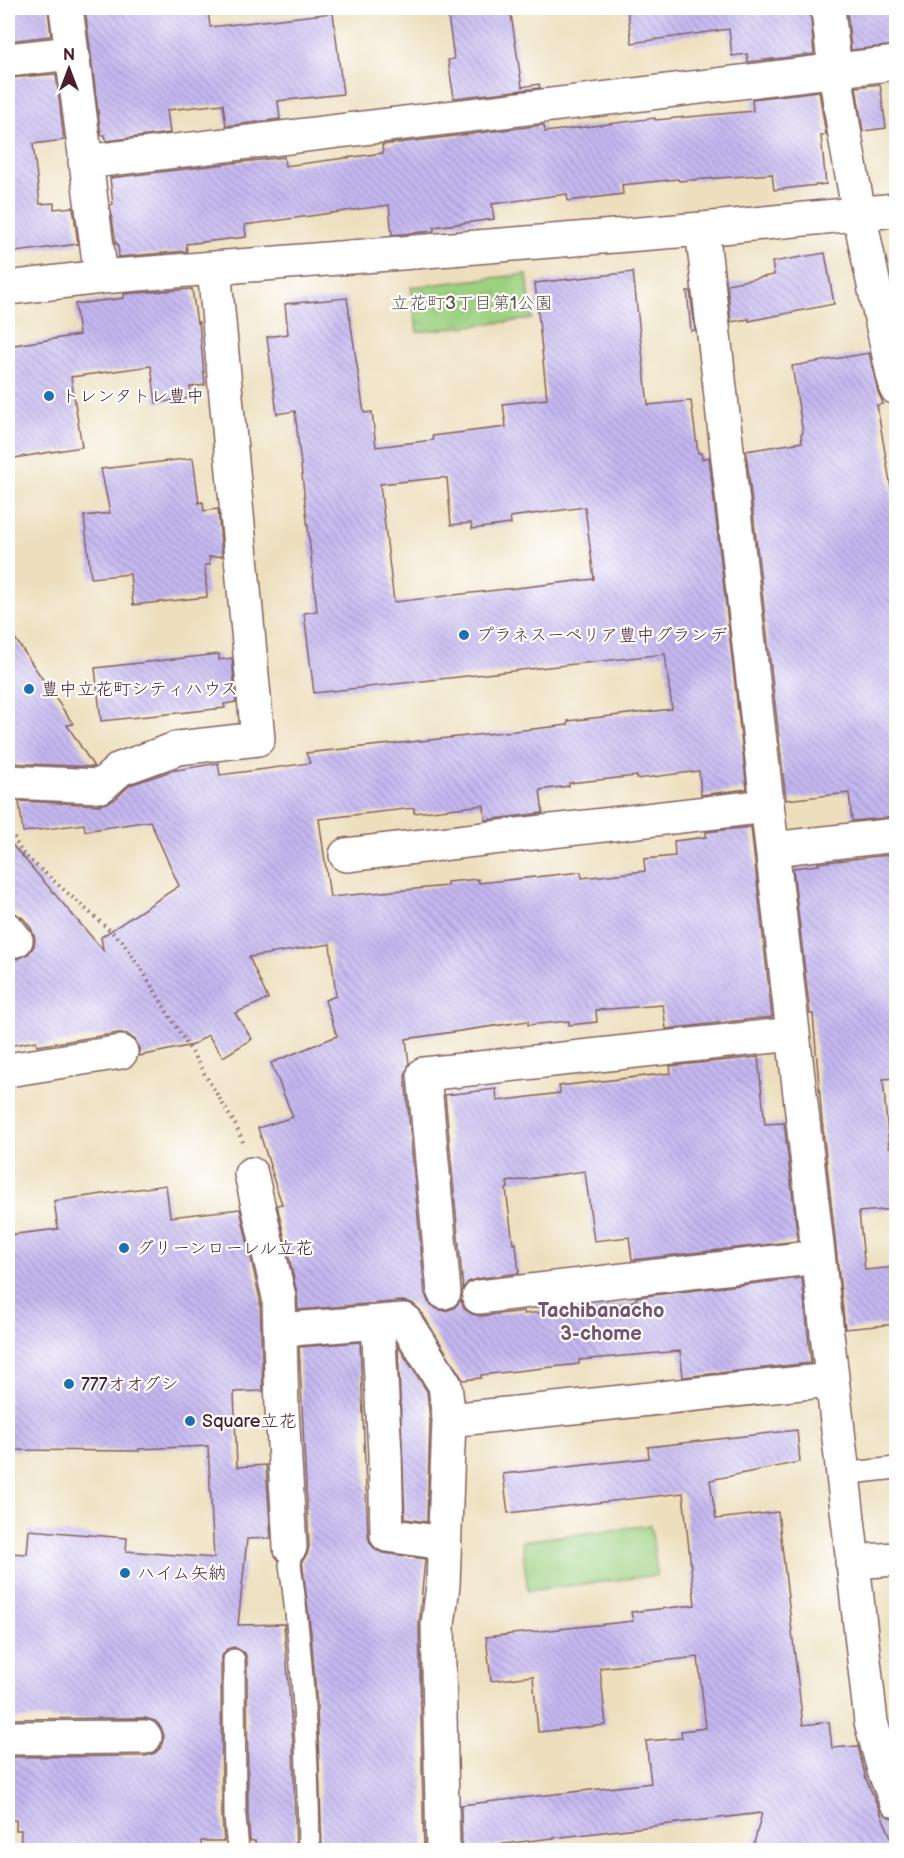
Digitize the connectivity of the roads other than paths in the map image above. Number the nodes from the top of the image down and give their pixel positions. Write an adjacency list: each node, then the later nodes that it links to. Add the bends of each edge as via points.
1 (66, 8): 3 (street)
2 (828, 8): 6 (street)
3 (72, 53): 4 (street); 7 (street)
4 (8, 60)
5 (897, 63): 6 (street)
6 (834, 70): 7 (street); 9 (street)
7 (85, 162): 12 (street)
8 (897, 210): 9 (street)
9 (859, 214): 10 (street); 14 (street)
10 (702, 229): 11 (street); 16 (street)
11 (214, 268): 12 (street); 15 (street, via 258,739 178,748 120,769 101,786)
12 (101, 277): 13 (street)
13 (8, 288)
14 (897, 388)
15 (8, 782)
16 (767, 806): 18 (street); 19 (street)
17 (897, 835): 18 (street)
18 (772, 849): 22 (street)
19 (346, 855)
20 (8, 930): 21 (street, via 16,940)
21 (8, 941)
22 (793, 1034): 26 (street); 27 (street, via 424,1074)
23 (121, 1052): 24 (street)
24 (8, 1070)
25 (251, 1174): 30 (street, via 279,1297)
26 (818, 1257): 28 (street); 31 (street)
27 (444, 1292)
28 (479, 1297)
29 (378, 1322): 30 (street); 32 (street, via 404,1320 445,1385); 35 (street, via 387,1535)
30 (280, 1330): 36 (street)
31 (831, 1380): 32 (street); 34 (street)
32 (449, 1420): 35 (street)
33 (897, 1468): 34 (lane)
34 (842, 1474): 38 (street)
35 (444, 1543): 45 (street, via 438,1625)
36 (290, 1555): 44 (lane, via 309,1787)
37 (897, 1559): 38 (street)
38 (852, 1562): 42 (street, via 871,1722)
39 (234, 1660): 43 (lane)
40 (145, 1737): 41 (street)
41 (8, 1738)
42 (897, 1801)
43 (238, 1851)
44 (309, 1851)
45 (443, 1851)

